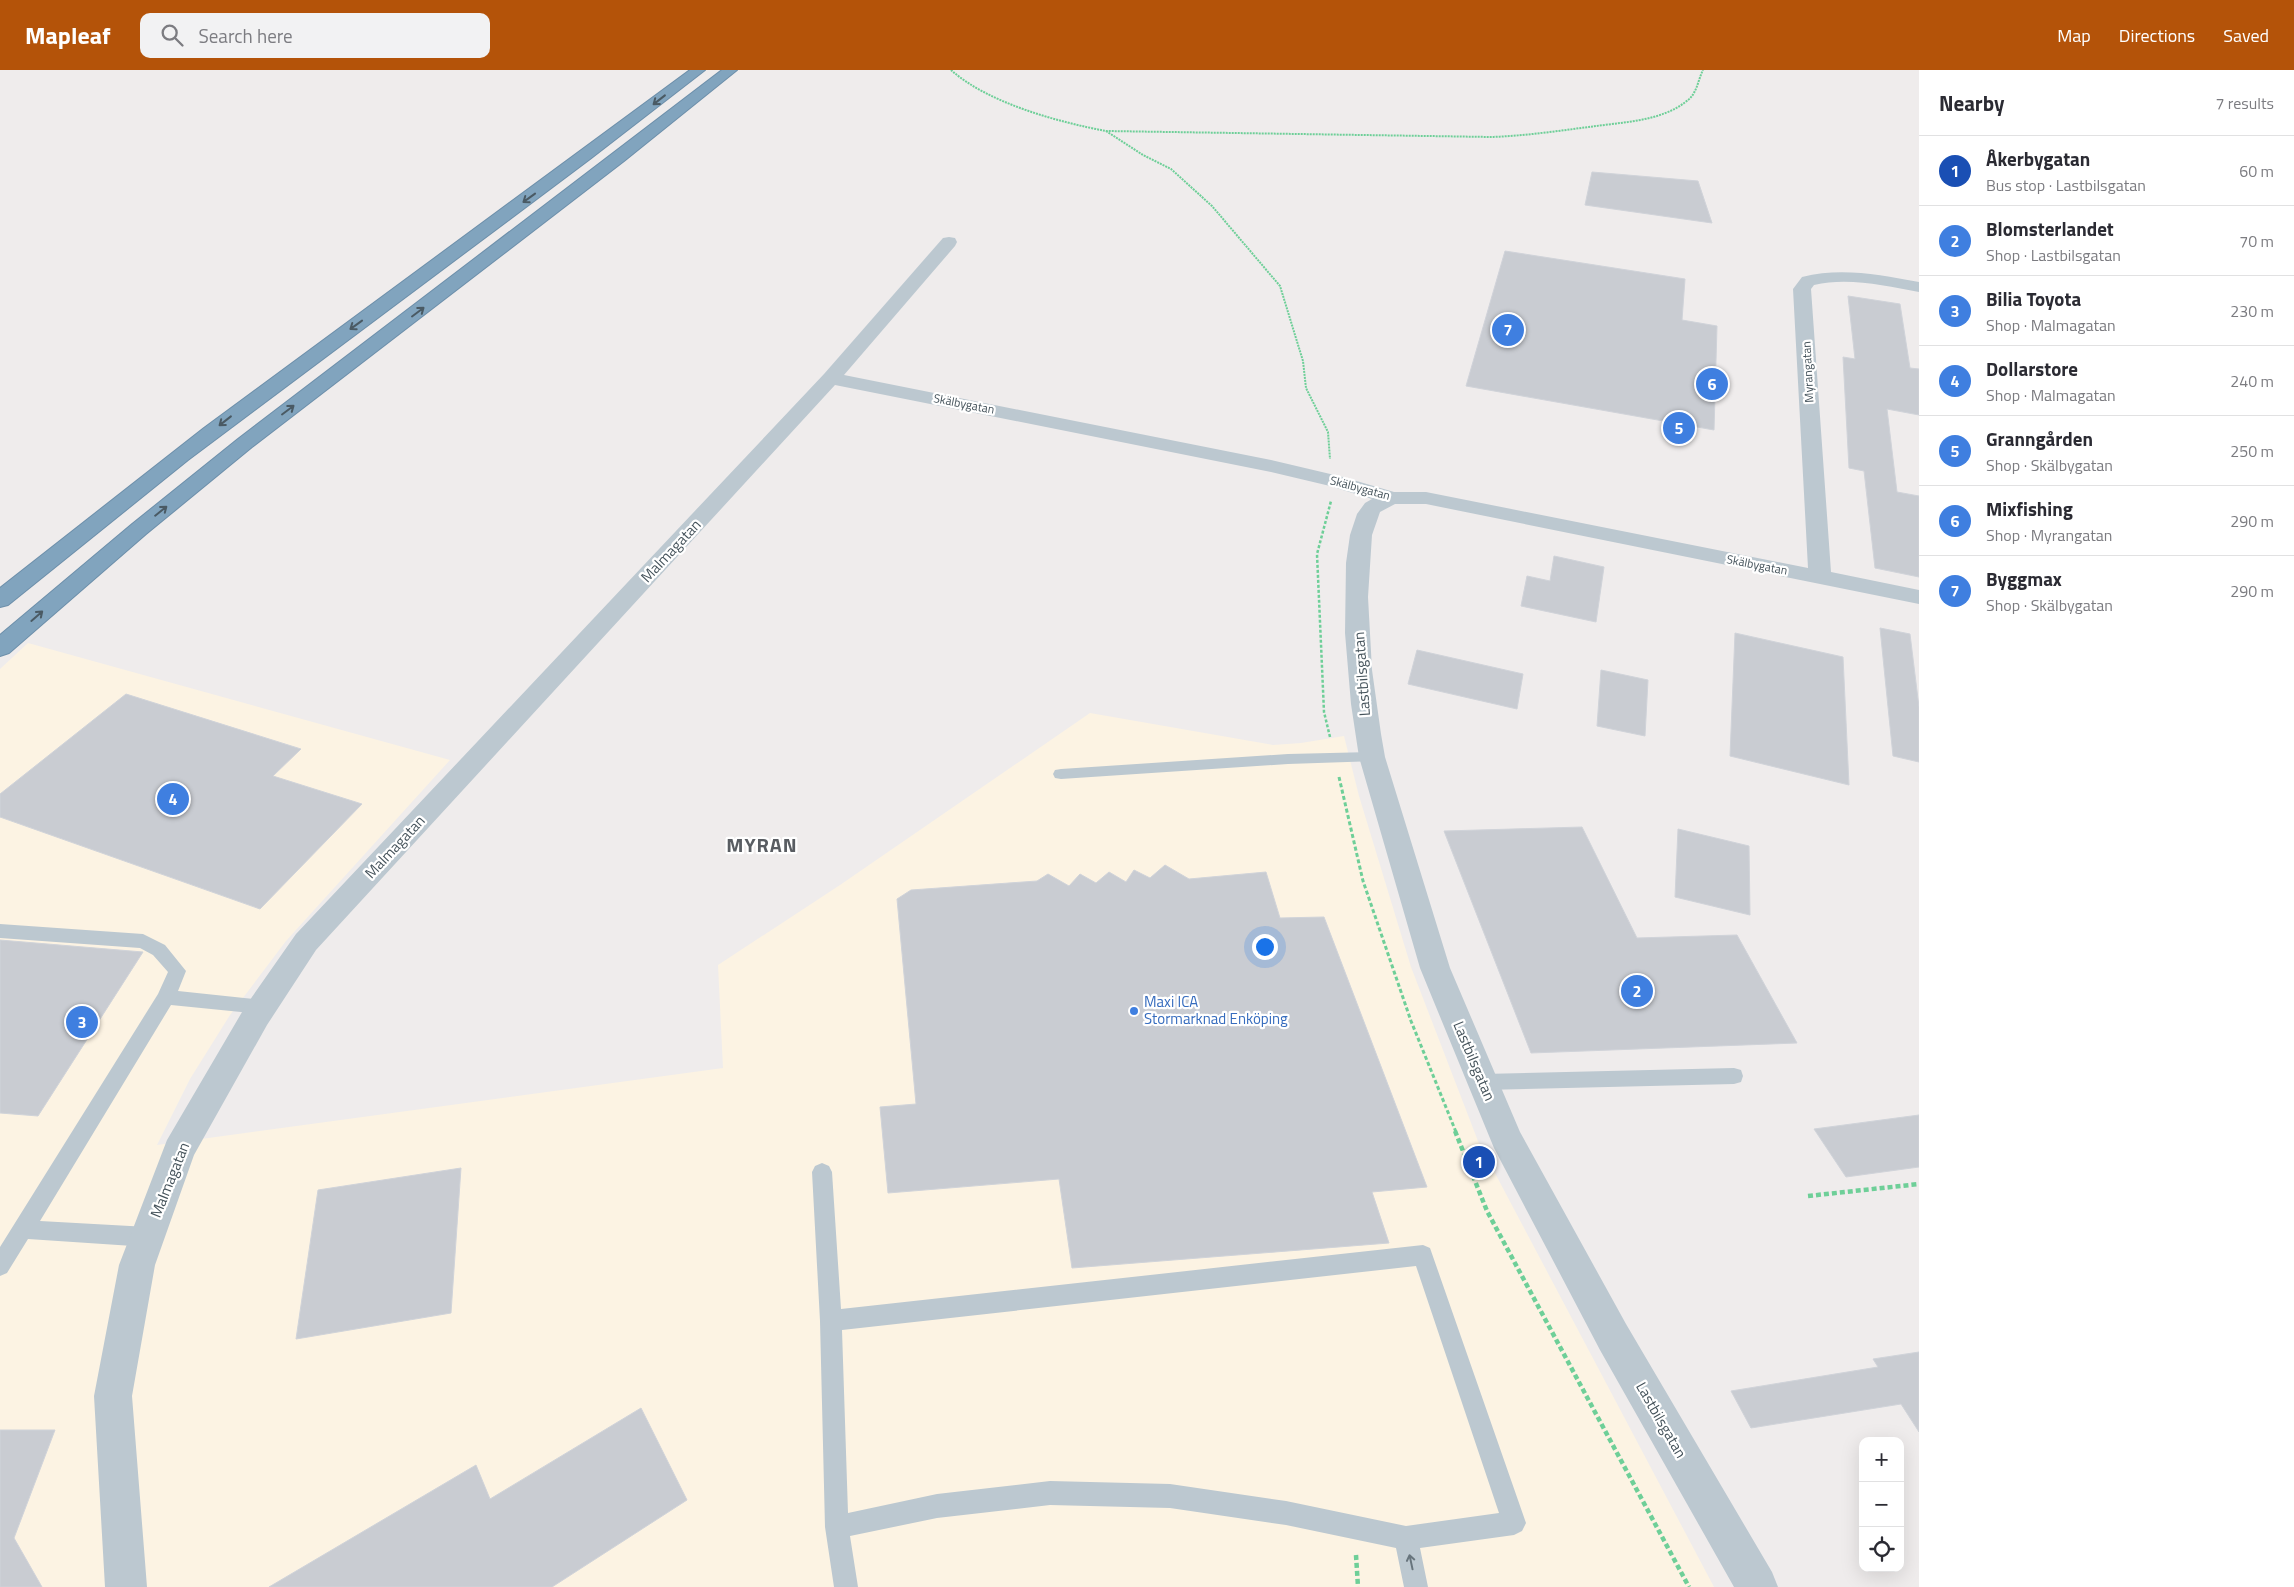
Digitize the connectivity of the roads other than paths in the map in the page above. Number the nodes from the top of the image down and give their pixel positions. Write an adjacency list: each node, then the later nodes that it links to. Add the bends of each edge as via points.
1 (698, 70): 9 (highway, one-way to 9, via 241,409)
2 (730, 70): 10 (highway, one-way to 2, via 128,537 280,416 633,148)
3 (949, 242): 5 (street, Malmagatan)
4 (1919, 287): 7 (street, Myrangatan, via 1832,276 1808,281 1802,289)
5 (831, 378): 6 (street, Skälbygatan, via 1271,466); 15 (street, Malmagatan, via 306,942)
6 (1393, 498): 7 (street, Skälbygatan, via 1426,498); 11 (street, Lastbilsgatan, via 1379,502 1369,512 1361,530 1357,567 1358,641 1366,730)
7 (1820, 577): 8 (street, Skälbygatan)
8 (1919, 598)
9 (0, 600)
10 (0, 648)
11 (1372, 757): 12 (lane, via 1288,759); 17 (street, Lastbilsgatan, via 1435,968)
12 (1061, 774)
13 (0, 931): 14 (lane, via 143,941 159,950 177,971)
14 (166, 997): 15 (lane); 19 (lane)
15 (262, 1007): 20 (street, Malmagatan, via 179,1150)
16 (1734, 1076): 17 (lane)
17 (1483, 1082): 28 (street, Lastbilsgatan, via 1506,1138 1608,1328)
18 (822, 1172): 22 (lane)
19 (23, 1229): 20 (lane); 21 (lane)
20 (148, 1237): 25 (street, Malmagatan, via 137,1265 113,1396)
21 (0, 1266)
22 (831, 1322): 23 (lane); 24 (lane, via 1423,1254 1514,1523)
23 (837, 1527): 24 (lane, via 937,1506 1050,1493 1170,1496 1286,1513); 26 (lane)
24 (1406, 1538): 27 (lane, one-way to 24)
25 (126, 1587)
26 (846, 1587)
27 (1416, 1587)
28 (1757, 1587)

